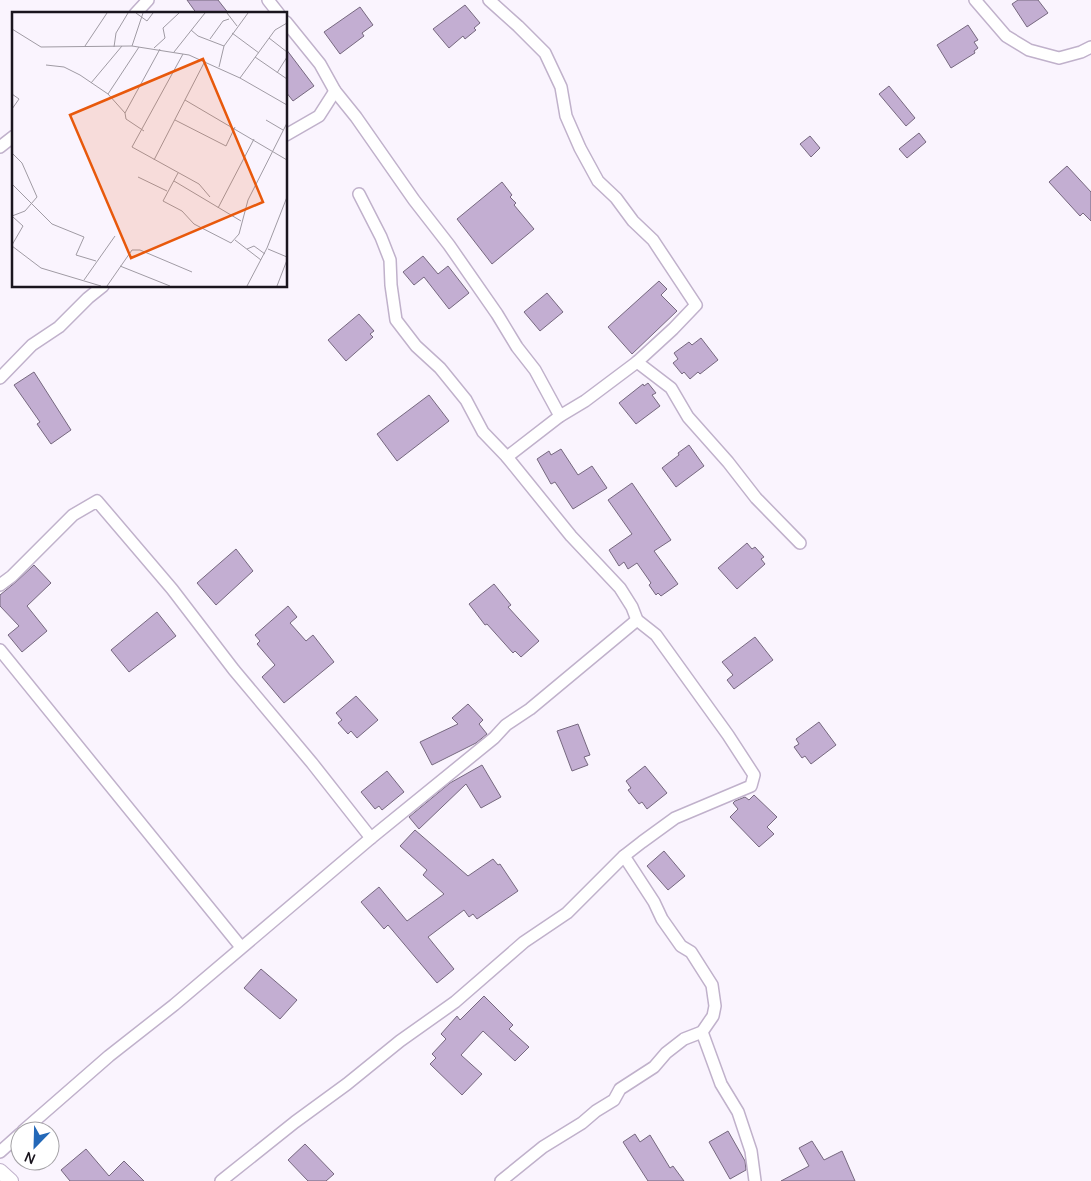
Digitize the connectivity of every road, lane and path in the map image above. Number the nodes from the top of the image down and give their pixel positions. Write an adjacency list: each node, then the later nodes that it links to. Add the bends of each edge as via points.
1 (148, 0): 5 (street)
2 (268, 0): 6 (street)
3 (488, 0): 15 (street, via 545,53 561,87 566,116 598,181 653,240 696,305)
4 (975, 0): 8 (street, via 1006,36 1030,50 1059,58)
5 (137, 12)
6 (277, 12)
7 (288, 24): 9 (street, via 320,64)
8 (1091, 47)
9 (335, 91): 10 (street, via 319,116); 17 (street, via 450,245 535,370)
10 (288, 134)
11 (12, 138): 12 (street)
12 (0, 147)
13 (359, 194): 18 (street, via 390,260 396,320 466,400 483,432)
14 (100, 288): 16 (street, via 59,327 32,345)
15 (637, 362): 17 (street, via 585,402); 19 (street, via 671,388 688,417 756,498)
16 (0, 378)
17 (560, 416): 18 (street)
18 (507, 457): 21 (street, via 570,536 620,588)
19 (800, 543)
20 (0, 585): 23 (street, via 73,515 98,501)
21 (637, 620): 23 (street); 24 (street, via 656,635 754,775 751,786 675,818)
22 (0, 650): 25 (street)
23 (371, 838): 25 (street)
24 (624, 856): 26 (street, via 662,919 682,946 691,952 712,985 713,1016); 32 (street, via 567,913 524,942 455,1002)
25 (242, 948): 27 (street)
26 (702, 1032): 33 (street, via 684,1039 654,1067 620,1089 614,1100 543,1147); 34 (street, via 721,1084 738,1112 751,1151)
27 (34, 1121)
28 (10, 1142): 29 (street)
29 (0, 1152)
30 (0, 1170): 31 (street)
31 (11, 1181)
32 (220, 1181)
33 (501, 1181)
34 (755, 1181)

